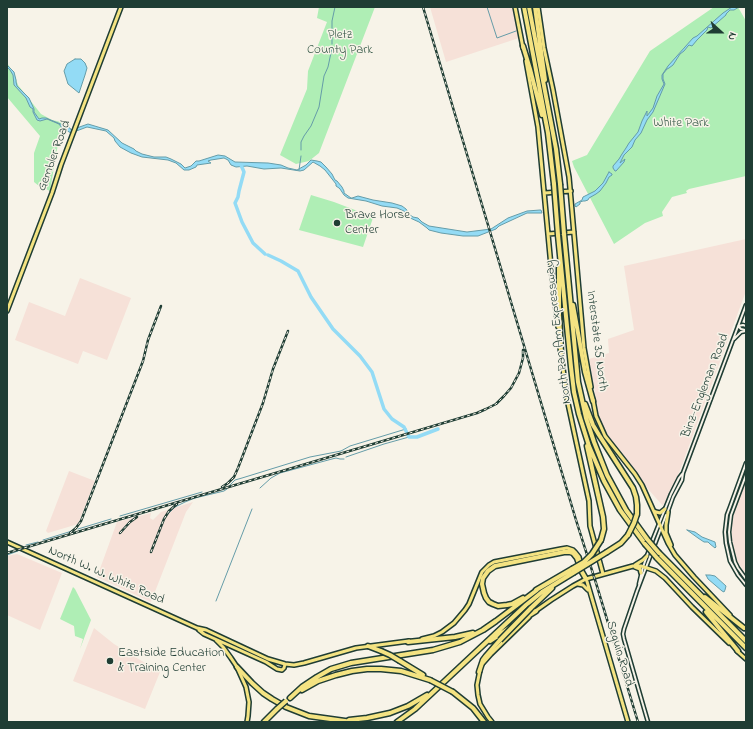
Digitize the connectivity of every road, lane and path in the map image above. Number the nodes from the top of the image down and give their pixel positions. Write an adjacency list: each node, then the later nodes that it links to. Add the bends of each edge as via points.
1 (121, 7): 16 (main road, Gembler Road)
2 (515, 7): 6 (main road)
3 (524, 7): 8 (highway, North Pan Am Expressway)
4 (529, 7): 7 (highway, North Pan Am Expressway)
5 (536, 7): 7 (highway); 9 (main road, Interstate 35 North)
6 (523, 46): 8 (highway); 10 (main road, via 538,127)
7 (548, 106): 14 (highway, North Pan Am Expressway, bridge, via 560,184)
8 (550, 149): 13 (highway, North Pan Am Expressway, bridge)
9 (571, 191): 10 (main road); 11 (main road, Interstate 35 North)
10 (544, 193): 12 (main road)
11 (574, 232): 12 (main road); 23 (main road, Interstate 35 North, via 584,348)
12 (548, 234): 21 (main road)
13 (559, 246): 21 (highway); 24 (highway, North Pan Am Expressway, via 572,373)
14 (569, 292): 22 (highway, North Pan Am Expressway); 23 (highway)
15 (746, 305): 17 (street, Binz-Engleman Road)
16 (7, 312)
17 (738, 326): 18 (street); 19 (street); 20 (street, Binz-Engleman Road)
18 (746, 326)
19 (746, 331): 20 (street)
20 (733, 340): 26 (street, Binz-Engleman Road)
21 (561, 353): 41 (main road, via 567,399 589,501 590,526)
22 (581, 397): 36 (highway, North Pan Am Expressway, bridge, via 607,475 626,510); 39 (highway, bridge, via 599,435 633,488 637,501 634,523 621,543)
23 (593, 401): 29 (main road, Interstate 35 North, via 596,416 605,436 635,474)
24 (587, 439): 39 (highway, bridge, via 604,529 601,540 592,554); 50 (highway, North Pan Am Expressway, bridge, via 611,494 626,519 656,558)
25 (746, 463): 46 (street, via 727,515 725,532 730,561)
26 (683, 473): 28 (street, Binz-Engleman Road); 30 (street, Binz-Engleman Road)
27 (746, 475): 42 (street, via 731,515 729,532 735,562)
28 (665, 509): 29 (main road, via 660,513); 31 (street, Binz-Engleman Road)
29 (654, 511): 31 (main road, Interstate 35 North)
30 (668, 512): 32 (street, Binz-Engleman Road); 35 (main road, via 666,533)
31 (659, 523): 32 (main road, Interstate 35 North); 34 (street, Binz-Engleman Road)
32 (662, 528): 35 (main road, Interstate 35 North); 38 (street, Binz-Engleman Road)
33 (7, 542): 52 (main road, North W. W. White Road)
34 (647, 556): 37 (main road); 38 (street, Binz-Engleman Road)
35 (676, 556): 53 (main road, Interstate 35 North)
36 (664, 559): 53 (highway); 56 (highway, North Pan Am Expressway)
37 (633, 566): 38 (main road); 40 (main road, via 640,569); 41 (main road)
38 (645, 567): 40 (street, Binz-Engleman Road); 49 (street, Binz-Engleman Road); 61 (main road, via 665,578)
39 (573, 571): 43 (highway); 47 (highway)
40 (641, 573): 49 (street, Binz-Engleman Road)
41 (603, 574): 44 (main road)
42 (746, 578)
43 (562, 579): 60 (highway, via 526,605); 65 (highway, bridge, via 500,640 483,660)
44 (586, 579): 45 (main road); 47 (highway, via 577,558 573,553 567,552 495,566 483,578 482,584 486,598 498,606 512,604); 48 (main road, Seguin Road); 57 (main road, Seguin Road, via 579,557 570,549 494,562 482,572 469,604 454,623 434,636)
45 (575, 584): 48 (main road, via 583,585); 51 (main road)
46 (746, 585)
47 (537, 590): 54 (highway)
48 (590, 591): 76 (main road, Seguin Road)
49 (637, 591): 77 (street, Binz-Engleman Road, via 624,629 624,639)
50 (692, 594): 59 (highway, North Pan Am Expressway); 61 (highway)
51 (536, 611): 60 (highway); 65 (main road, via 491,654)
52 (197, 628): 55 (main road, North W. W. White Road); 63 (main road, North W. W. White Road)
53 (745, 629)
54 (483, 630): 57 (highway, via 455,637); 68 (highway, via 460,642 433,650 351,663 331,669 302,686)
55 (213, 638): 63 (main road, North W. W. White Road, via 279,669 283,669); 64 (main road, North W. W. White Road)
56 (746, 641)
57 (408, 642): 58 (main road, North W. W. White Road)
58 (368, 646): 63 (main road, North W. W. White Road, via 304,663); 66 (highway, bridge, via 390,655)
59 (746, 648)
60 (479, 649): 67 (highway)
61 (738, 651): 62 (main road)
62 (746, 659)
63 (285, 664)
64 (237, 667): 69 (highway, via 263,692 286,707 309,716); 70 (main road, North W. W. White Road, via 248,694)
65 (479, 672): 75 (main road, via 477,686 480,704)
66 (430, 680): 68 (highway, via 401,671 352,671 318,681); 74 (highway, bridge, via 453,692)
67 (436, 688): 69 (highway, via 408,706 390,713); 73 (highway, via 415,709)
68 (288, 699): 71 (highway, bridge)
69 (338, 720): 72 (highway)
70 (247, 722)
71 (264, 722)
72 (352, 722)
73 (397, 722)
74 (484, 722)
75 (492, 722)
76 (628, 722)
77 (648, 722)

